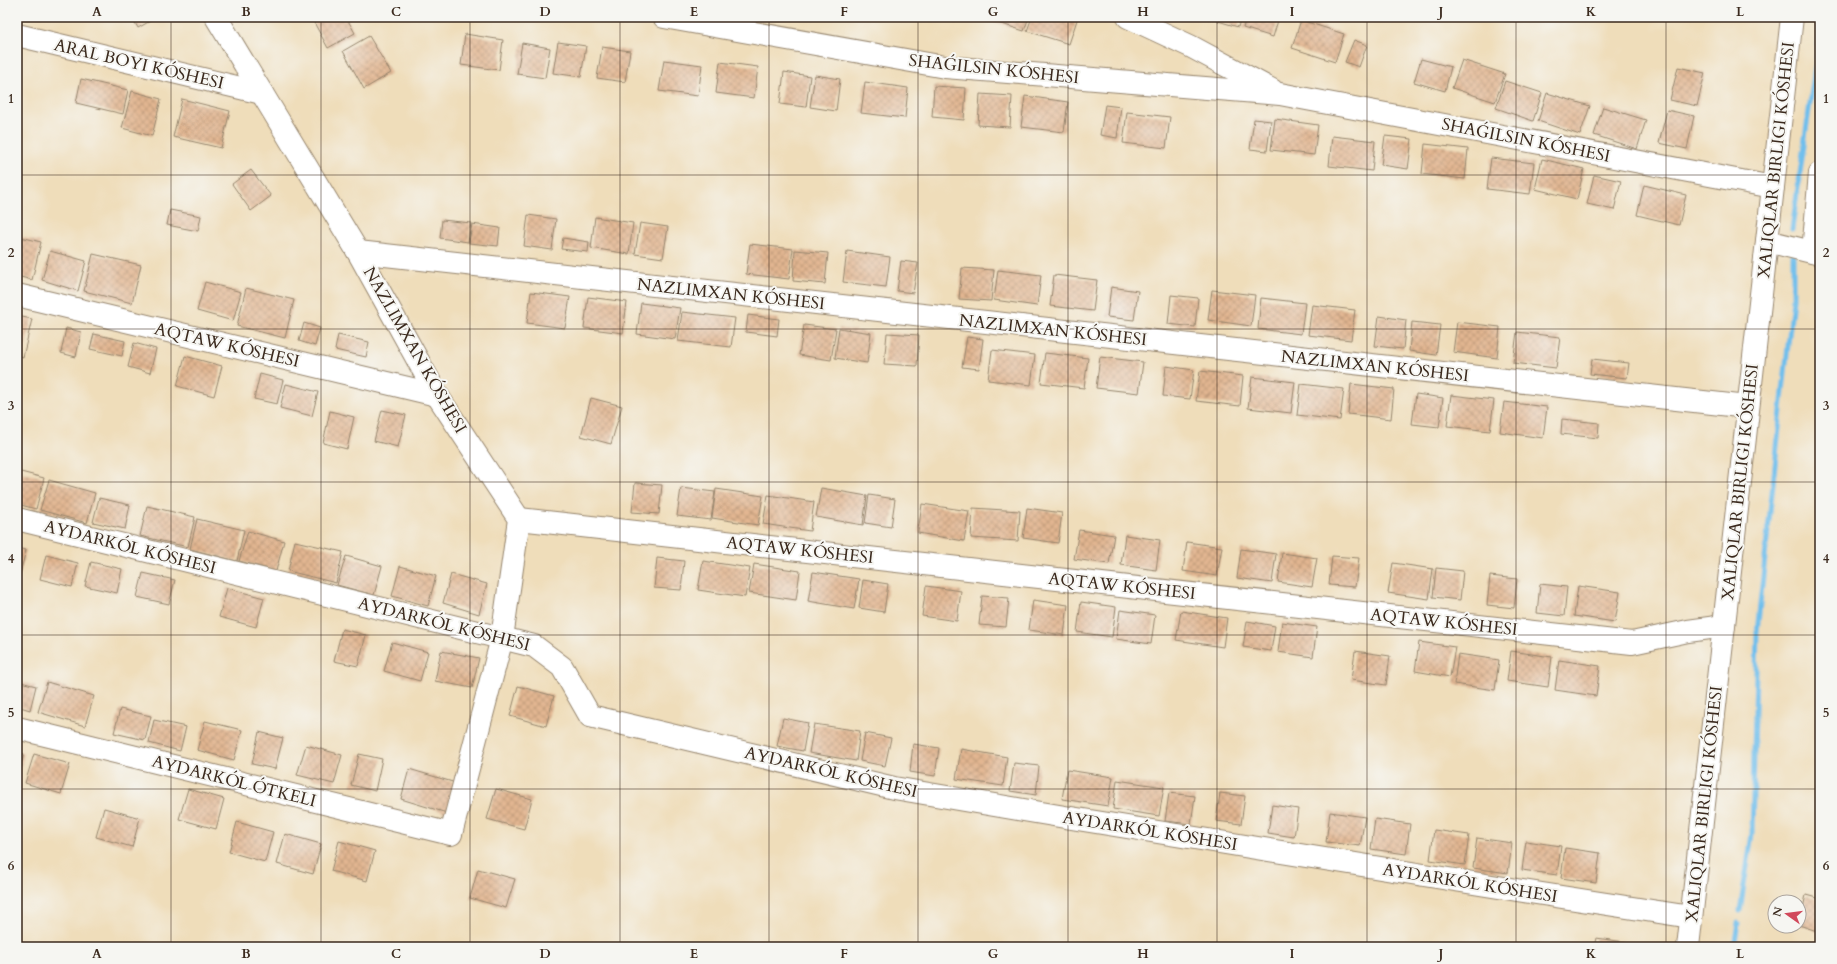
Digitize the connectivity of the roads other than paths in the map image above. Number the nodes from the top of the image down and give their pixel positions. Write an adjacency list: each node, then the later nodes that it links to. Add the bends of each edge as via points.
1 (216, 17): 6 (street)
2 (664, 17): 7 (street, via 945,67)
3 (1128, 17): 7 (street, via 1190,46)
4 (1792, 17): 9 (street)
5 (17, 35): 6 (street)
6 (262, 93): 11 (street)
7 (1280, 94): 9 (street)
8 (1820, 173): 12 (street)
9 (1773, 187): 10 (street)
10 (1767, 241): 12 (street); 15 (street)
11 (358, 252): 14 (street); 15 (street)
12 (1816, 253)
13 (17, 295): 14 (street, AQTAW KÓSHESI)
14 (437, 394): 17 (street)
15 (1748, 407): 18 (street)
16 (17, 519): 19 (street, AYDARKÓL KÓSHESI)
17 (519, 519): 18 (street, AQTAW KÓSHESI, via 1632,643); 19 (street)
18 (1724, 626): 21 (street)
19 (502, 638): 20 (street, AYDARKÓL ÓTKELI, via 451,834); 21 (street, AYDARKÓL KÓSHESI, via 534,646 562,667 590,716 894,788)
20 (17, 728)
21 (1691, 917): 22 (street)
22 (1688, 947)

